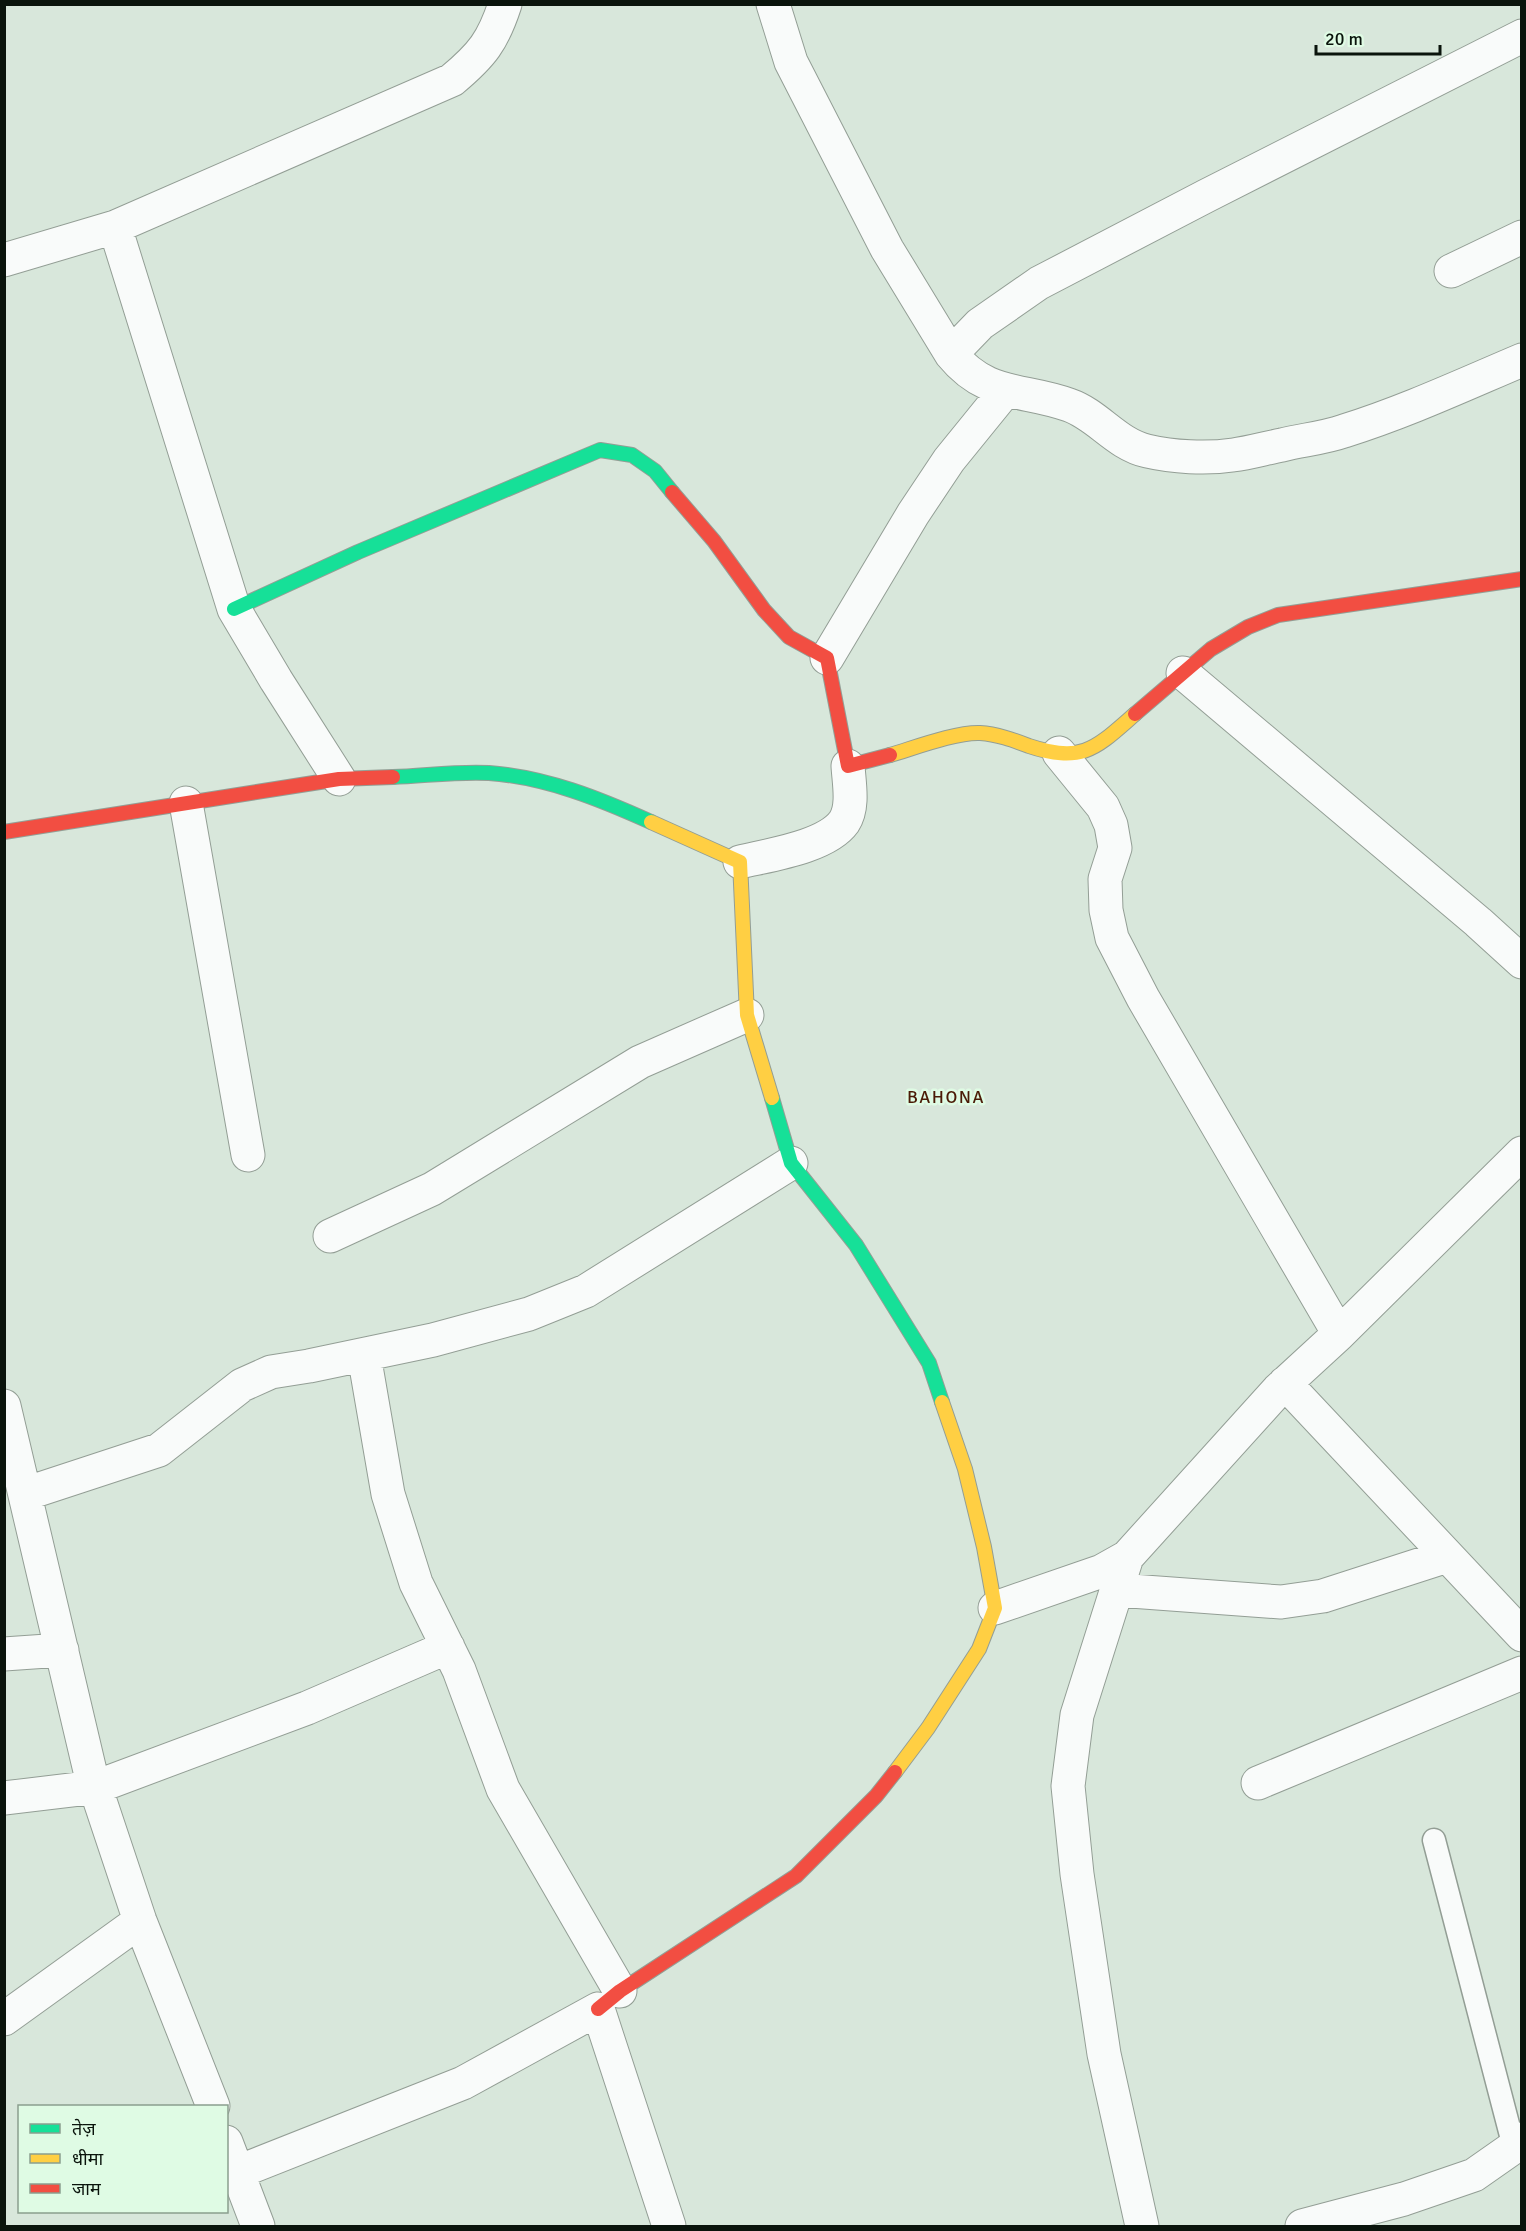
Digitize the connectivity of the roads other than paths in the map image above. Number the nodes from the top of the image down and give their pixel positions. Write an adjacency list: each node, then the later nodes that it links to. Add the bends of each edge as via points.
1 (505, 4): 4 (street, via 488,46 452,80)
2 (772, 4): 8 (street, via 791,62 882,239)
3 (1521, 36): 8 (street, via 1039,283 980,324)
4 (115, 227): 6 (street); 12 (street)
5 (1521, 237): 7 (street)
6 (4, 260)
7 (1451, 271)
8 (951, 354): 10 (street, via 964,369)
9 (1521, 360): 10 (street, via 1343,432 1232,455 1177,456 1145,450 1125,442 1072,406 1050,398)
10 (1005, 391): 13 (street, via 949,460)
11 (1521, 579): 14 (street, via 1278,615 1211,649)
12 (234, 609): 13 (street, via 600,450 632,455 655,471 714,541 764,610 789,636); 17 (street)
13 (827, 658): 16 (street)
14 (1183, 673): 15 (street, via 1103,742 1085,752); 21 (street)
15 (1059, 753): 16 (street, via 978,733); 27 (street, via 1103,807 1111,825 1115,848 1105,879 1112,938)
16 (848, 766): 20 (street, via 850,800 845,821 830,834 806,845)
17 (339, 779): 18 (street); 20 (street, via 489,773 550,784 607,802)
18 (186, 803): 19 (street); 24 (street)
19 (4, 831)
20 (740, 862): 22 (street)
21 (1521, 962)
22 (747, 1015): 25 (street); 26 (street, via 640,1062 432,1189)
23 (1521, 1153): 27 (street)
24 (248, 1155)
25 (791, 1163): 28 (street, via 586,1291 529,1314); 35 (street, via 856,1245 929,1363 965,1468)
26 (330, 1236)
27 (1339, 1334): 29 (street)
28 (364, 1355): 31 (street, via 271,1372 242,1385 159,1450); 37 (street, via 388,1494 416,1583)
29 (1285, 1383): 32 (street); 33 (street)
30 (4, 1406): 31 (street)
31 (25, 1494): 38 (street)
32 (1448, 1556): 34 (street, via 1323,1596 1281,1602); 36 (street)
33 (1127, 1557): 34 (street); 35 (street, via 1102,1571)
34 (1117, 1590): 54 (street, via 1077,1715 1068,1786 1104,2054)
35 (995, 1608): 46 (street, via 979,1649 928,1728 876,1796 796,1876)
36 (1521, 1635)
37 (448, 1647): 42 (street, via 307,1708); 46 (street, via 503,1789)
38 (62, 1650): 39 (street); 42 (street)
39 (4, 1654)
40 (1521, 1672): 41 (street)
41 (1258, 1784)
42 (96, 1787): 43 (street); 45 (street)
43 (4, 1798)
44 (1434, 1840): 49 (lane)
45 (140, 1921): 47 (street); 48 (street)
46 (609, 2000): 51 (street, via 463,2084); 53 (street)
47 (4, 2019)
48 (213, 2105)
49 (1518, 2143): 55 (street, via 1474,2175 1404,2199)
50 (228, 2147): 51 (street)
51 (238, 2172): 52 (street)
52 (258, 2226)
53 (669, 2226)
54 (1142, 2226)
55 (1302, 2226)

